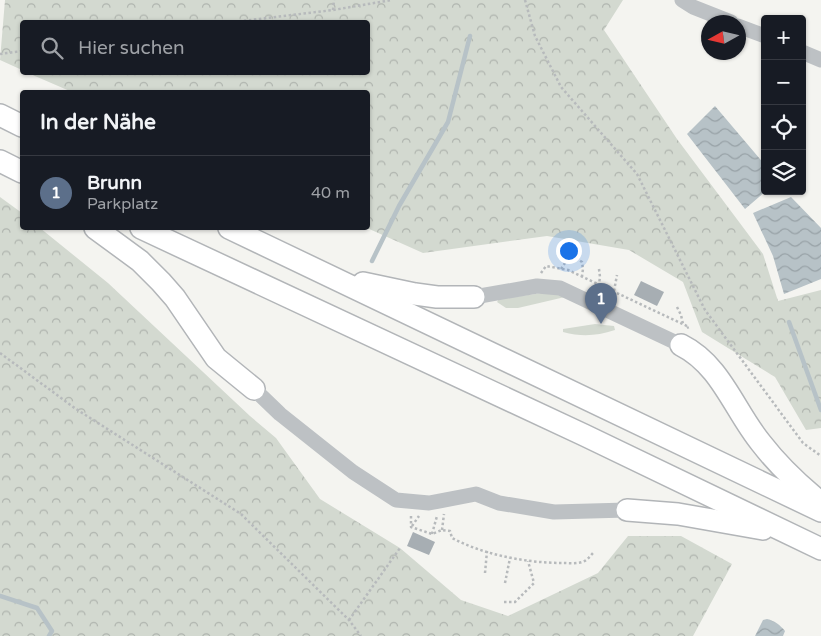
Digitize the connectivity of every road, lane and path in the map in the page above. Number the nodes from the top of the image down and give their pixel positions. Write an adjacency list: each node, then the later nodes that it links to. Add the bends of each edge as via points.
1 (334, 0): 5 (path)
2 (392, 0): 5 (path)
3 (524, 0): 32 (path, via 535,36 561,87 637,174 705,310 803,443)
4 (682, 0): 6 (street)
5 (334, 10): 7 (path)
6 (713, 15)
7 (251, 20)
8 (746, 29): 9 (street)
9 (761, 35)
10 (20, 51): 11 (path)
11 (0, 54)
12 (806, 54): 13 (street)
13 (821, 60)
14 (0, 116): 15 (highway)
15 (20, 125)
16 (98, 230): 31 (highway, via 140,261 161,282 216,358)
17 (145, 230): 40 (highway)
18 (234, 230): 21 (highway)
19 (561, 269): 23 (path); 23 (path, via 567,260 576,258 582,262); 25 (path, via 546,266)
20 (599, 270): 24 (path)
21 (319, 271): 27 (highway, via 414,294); 36 (highway)
22 (618, 275): 26 (path)
23 (582, 276): 24 (path)
24 (599, 284): 26 (path)
25 (532, 287): 27 (street); 29 (street, via 560,288)
26 (614, 291): 29 (path)
27 (474, 297)
28 (677, 307): 29 (path, via 681,314)
29 (677, 336): 29 (path, via 689,327); 33 (highway, via 709,365 760,442)
30 (0, 352): 49 (path, via 76,409 242,514)
31 (254, 389): 35 (street, via 353,472 396,500 429,503 476,494 499,503 554,512)
32 (821, 456)
33 (821, 504)
34 (438, 509): 39 (path)
35 (626, 510): 40 (highway, via 678,514)
36 (821, 511)
37 (444, 512): 38 (path)
38 (442, 530)
39 (432, 534)
40 (790, 534): 42 (highway)
41 (400, 548): 49 (path)
42 (821, 549)
43 (487, 551): 46 (path)
44 (510, 558): 47 (path)
45 (528, 561): 48 (path, via 534,583 515,602)
46 (485, 573)
47 (505, 583)
48 (504, 602)
49 (349, 620): 50 (path)
50 (361, 636)

